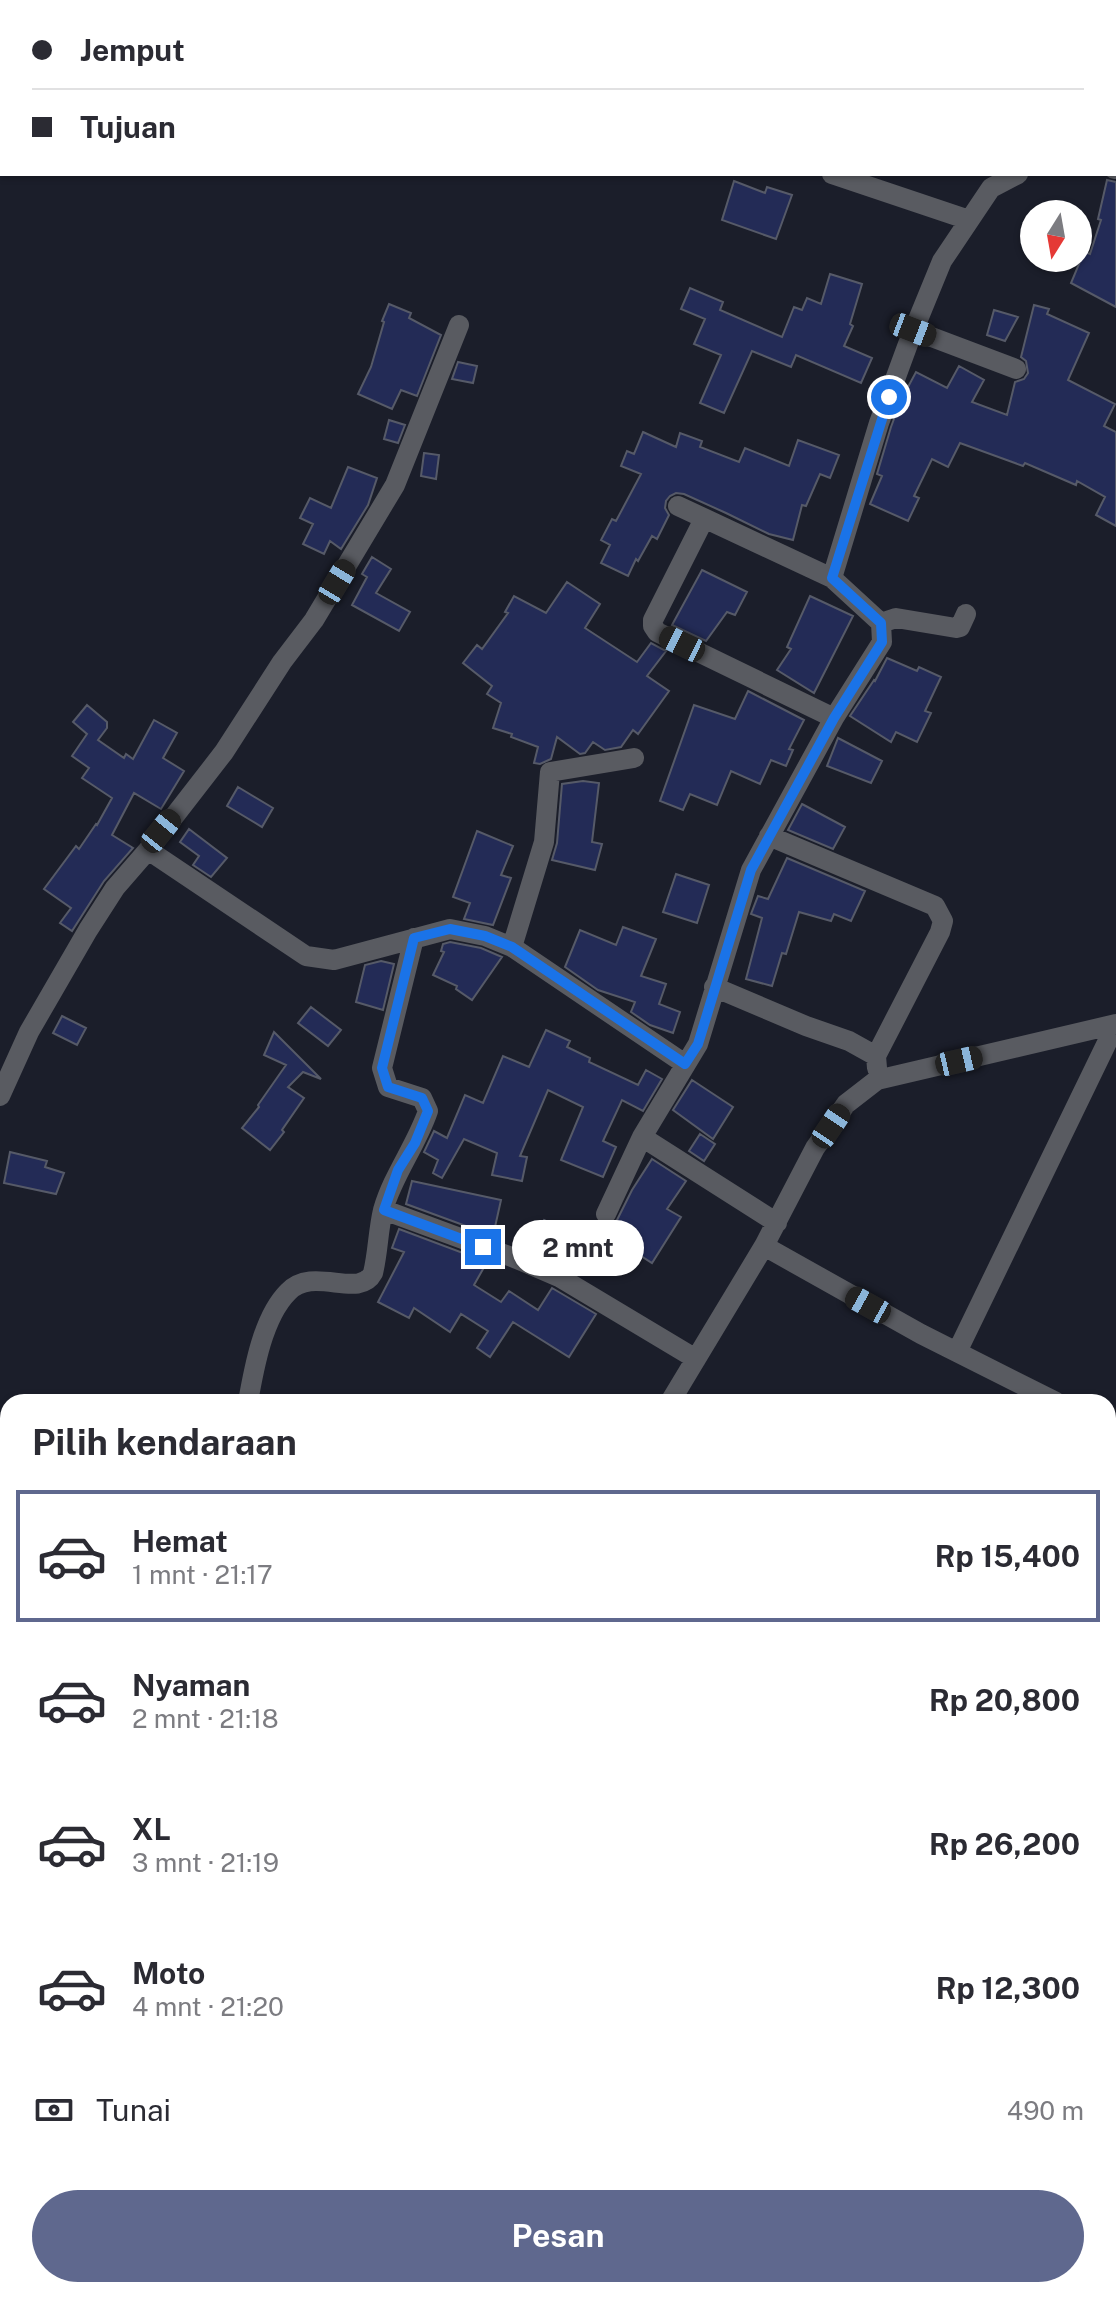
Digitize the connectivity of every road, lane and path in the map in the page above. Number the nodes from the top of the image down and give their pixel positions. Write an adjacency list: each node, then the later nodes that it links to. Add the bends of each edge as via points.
1 (838, 176): 3 (street)
2 (1014, 176): 3 (street, via 991,188)
3 (969, 220): 5 (street, via 942,261)
4 (459, 325): 15 (street, via 388,497 314,620 224,752)
5 (913, 330): 6 (street); 9 (street)
6 (1016, 369)
7 (678, 506): 8 (street)
8 (704, 519): 9 (street); 12 (street, via 653,626)
9 (832, 578): 11 (street)
10 (966, 614): 11 (street, via 956,628 896,618)
11 (881, 623): 12 (street, via 882,642)
12 (834, 718): 14 (street)
13 (634, 758): 17 (street, via 550,772 544,842)
14 (769, 836): 18 (street, via 751,870); 20 (street, via 935,906 943,921)
15 (148, 850): 16 (street, via 306,956 334,960); 23 (street, via 88,930 29,1032)
16 (414, 938): 17 (street, via 450,929); 25 (street, via 382,1068 388,1087 422,1098 428,1111)
17 (512, 947): 21 (street)
18 (714, 987): 20 (street); 21 (street, via 698,1044)
19 (1115, 1025): 22 (street); 29 (street)
20 (876, 1056): 22 (street)
21 (685, 1064): 24 (street)
22 (877, 1080): 27 (street, via 846,1104 815,1148)
23 (0, 1096)
24 (642, 1137): 26 (street); 27 (street)
25 (384, 1210): 30 (street, via 559,1277); 31 (street, via 370,1280 313,1280 288,1291 272,1314)
26 (606, 1214)
27 (777, 1223): 28 (street)
28 (764, 1246): 29 (street); 30 (street)
29 (957, 1352): 33 (street)
30 (696, 1359): 32 (street)
31 (249, 1394)
32 (675, 1394)
33 (1040, 1394)

